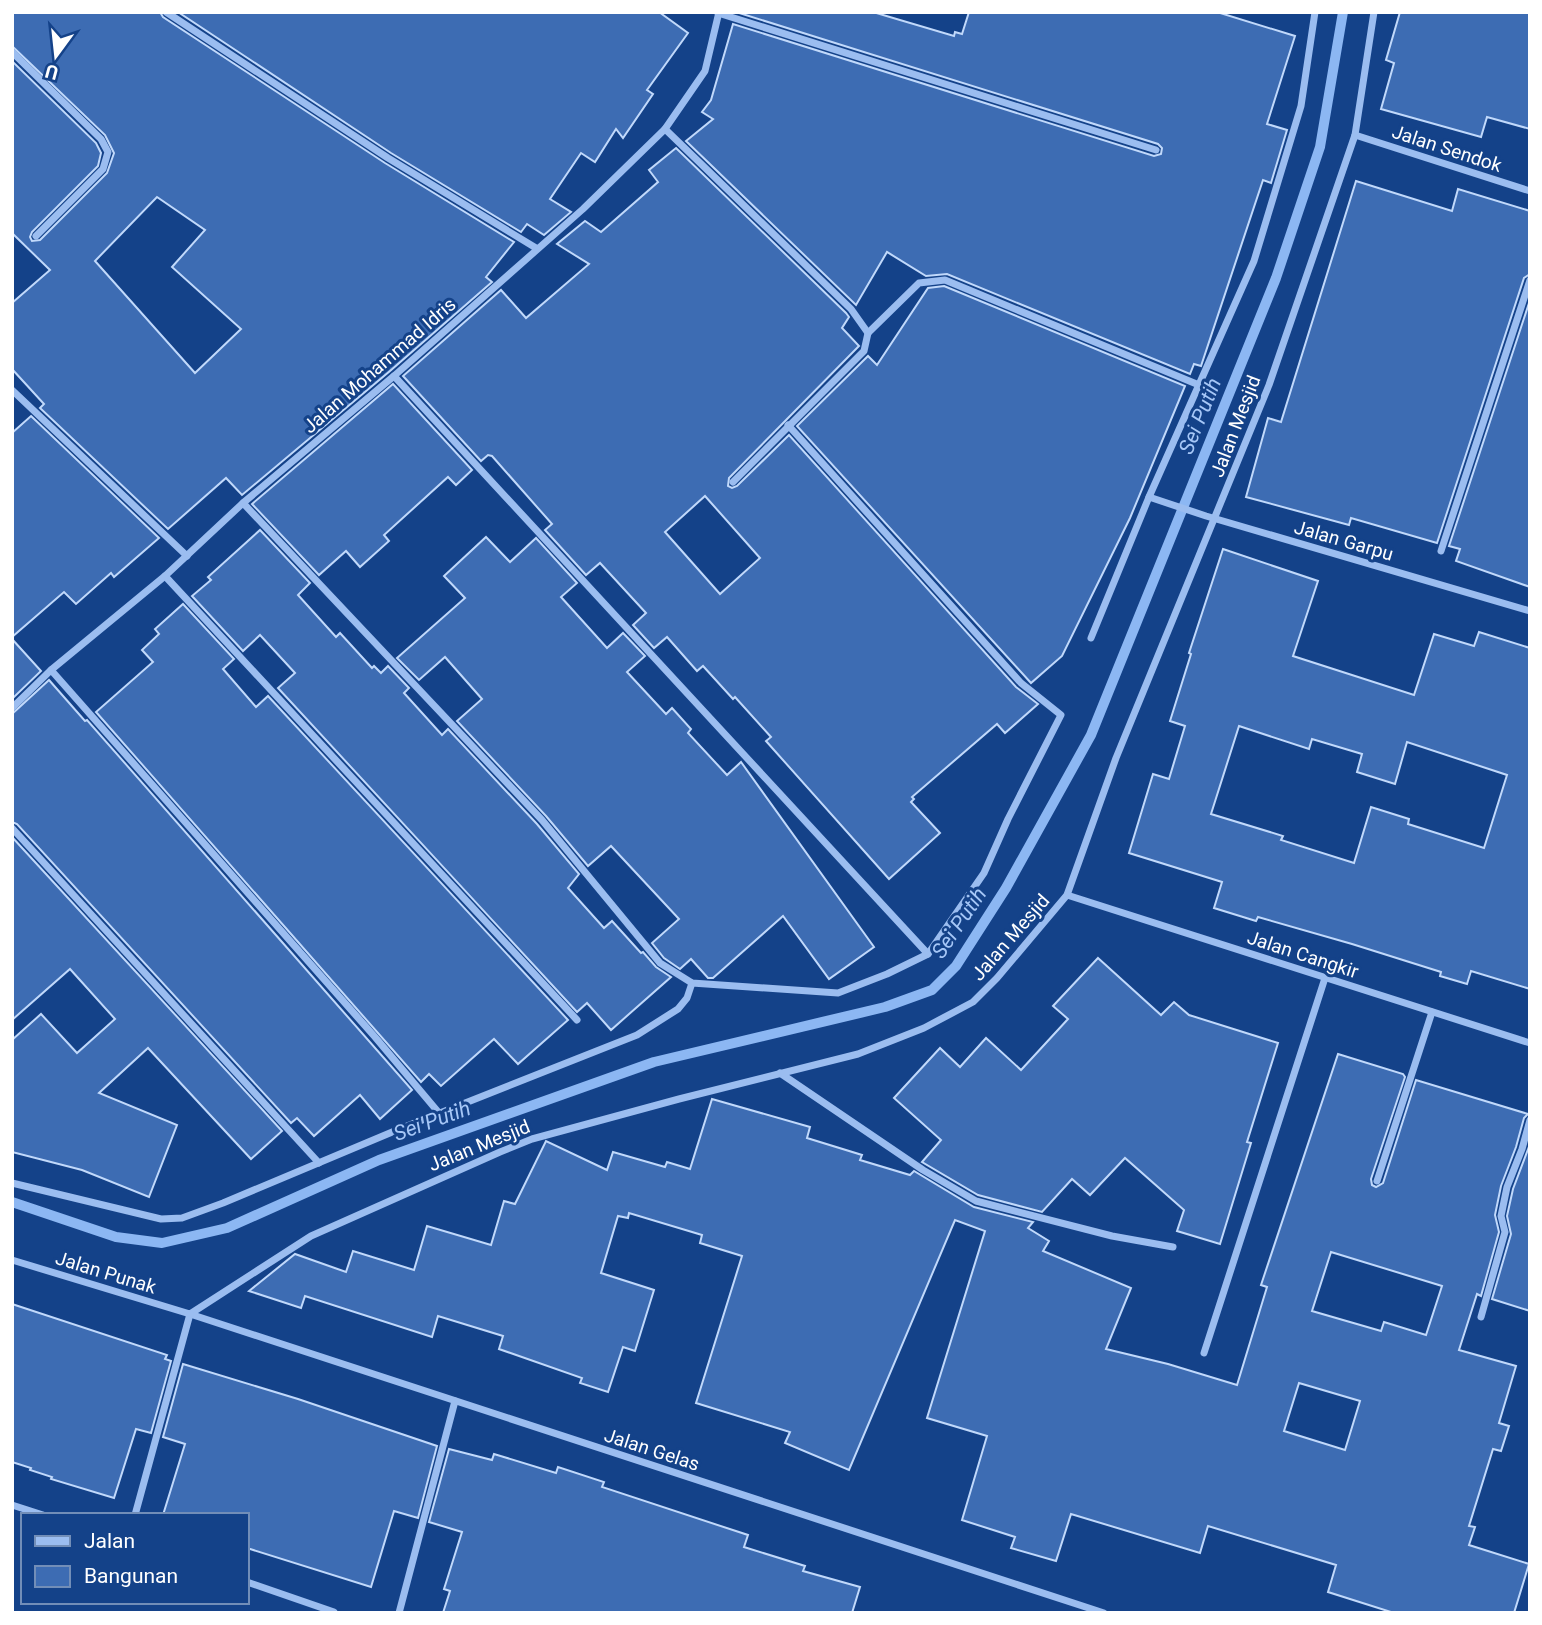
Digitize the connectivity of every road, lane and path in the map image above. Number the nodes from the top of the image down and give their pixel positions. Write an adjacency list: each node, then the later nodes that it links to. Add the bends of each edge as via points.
1 (166, 12): 11 (street, via 388,158)
2 (1315, 12): 15 (street, via 1301,106 1254,261)
3 (1374, 12): 7 (street, Jalan Mesjid)
4 (719, 13): 6 (street, Jalan Mohammad Idris, via 705,71); 8 (street)
5 (12, 52): 10 (street, via 101,139 108,152 103,169)
6 (665, 129): 11 (street, Jalan Mohammad Idris); 13 (street, via 851,309)
7 (1354, 135): 9 (street, Jalan Sendok); 21 (street, Jalan Mesjid, via 1269,385)
8 (1156, 150)
9 (1530, 191)
10 (36, 236)
11 (536, 248): 14 (street, Jalan Mohammad Idris)
12 (1530, 280): 22 (street)
13 (868, 333): 15 (street, via 919,283 945,280); 17 (street, via 864,351)
14 (394, 376): 20 (street, Jalan Mohammad Idris); 31 (street)
15 (1199, 385): 19 (street)
16 (12, 390): 23 (street)
17 (788, 425): 18 (street); 31 (street, via 1021,683 1061,715 984,873)
18 (733, 482)
19 (1152, 497): 21 (street, Jalan Garpu); 26 (street)
20 (243, 503): 23 (street, Jalan Mohammad Idris); 33 (street, via 542,820 660,963)
21 (1215, 519): 25 (street, Jalan Garpu); 30 (street, Jalan Mesjid, via 1116,758)
22 (1441, 551)
23 (187, 556): 24 (street, Jalan Mohammad Idris)
24 (165, 576): 27 (street, Jalan Mohammad Idris); 35 (street)
25 (1530, 611)
26 (1091, 638)
27 (51, 670): 28 (street, Jalan Mohammad Idris); 38 (street)
28 (12, 708)
29 (12, 828): 40 (street)
30 (1067, 895): 32 (street, Jalan Cangkir); 37 (street, Jalan Mesjid, via 974,1002 858,1054)
31 (928, 954): 33 (street, via 838,993)
32 (1325, 978): 34 (street, Jalan Cangkir); 47 (street)
33 (692, 983): 38 (street, via 678,1009 638,1035)
34 (1432, 1012): 36 (street, Jalan Cangkir); 41 (street)
35 (576, 1020)
36 (1530, 1043)
37 (780, 1073): 43 (street, via 976,1201); 45 (street, Jalan Mesjid, via 522,1144 311,1236)
38 (439, 1113): 40 (street)
39 (1530, 1120): 46 (street, via 1507,1187 1501,1216 1505,1232)
40 (319, 1163): 42 (street, via 172,1220)
41 (1377, 1181)
42 (12, 1183)
43 (1172, 1247)
44 (12, 1260): 45 (street, Jalan Punak)
45 (190, 1314): 48 (street, Jalan Gelas); 51 (street)
46 (1481, 1317)
47 (1204, 1353)
48 (455, 1401): 54 (street); 55 (street, Jalan Gelas)
49 (12, 1505): 50 (street)
50 (37, 1513)
51 (136, 1513)
52 (248, 1582): 53 (street)
53 (334, 1612)
54 (399, 1613)
55 (1104, 1613)

